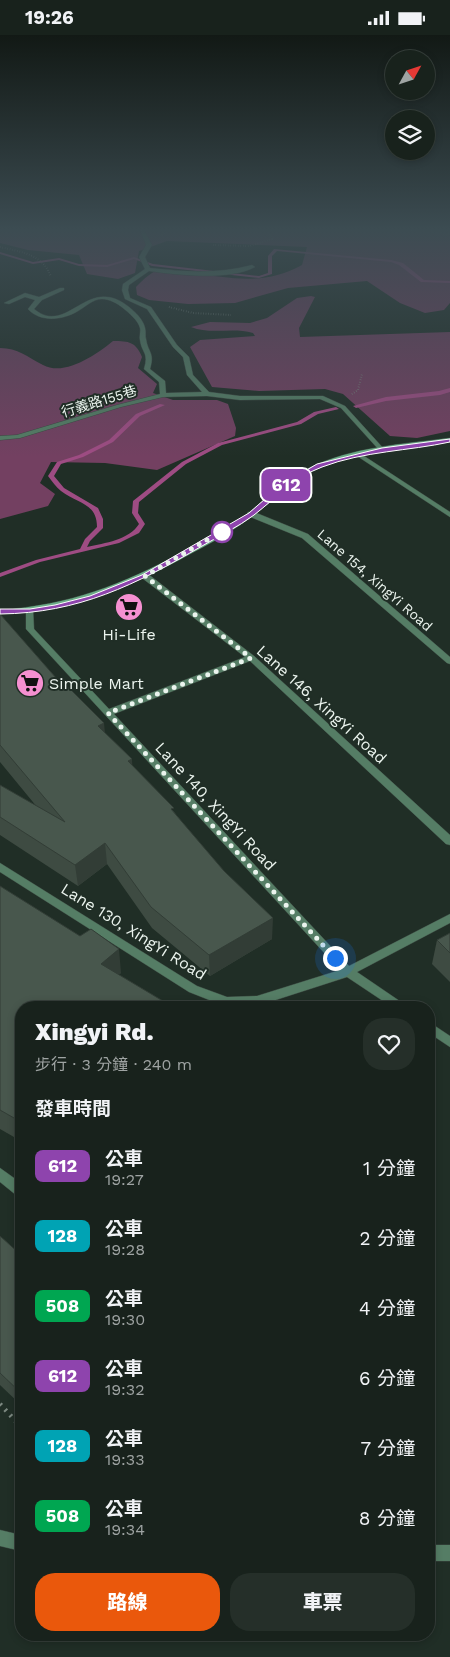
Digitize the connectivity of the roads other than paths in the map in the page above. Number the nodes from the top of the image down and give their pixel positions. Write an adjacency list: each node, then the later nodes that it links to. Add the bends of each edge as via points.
1 (33, 306): 2 (street, via 31,309 36,314 53,318 66,317)
2 (81, 306)
3 (123, 306): 6 (street, via 142,327 150,359 147,369 162,381)
4 (143, 306): 5 (street, via 186,357 190,375)
5 (207, 394): 6 (street, 行義路155巷); 9 (street, 行義路155巷, via 322,397 340,405)
6 (163, 395): 7 (street, 行義路155巷, via 119,405 57,427)
7 (0, 438)
8 (450, 441): 9 (street)
9 (382, 450): 10 (street)
10 (359, 455): 11 (street, via 319,466 283,486); 12 (street)
11 (251, 514): 13 (street); 17 (street, Lane 154, XingYi Road, via 305,536)
12 (450, 515)
13 (145, 576): 14 (street, via 92,597); 16 (street, Lane 146, XingYi Road)
14 (30, 611): 15 (street); 18 (street, Lane 140, XingYi Road, via 30,629)
15 (0, 612)
16 (251, 658): 18 (street); 19 (street, Lane 146, XingYi Road)
17 (450, 661)
18 (108, 713): 22 (street, Lane 140, XingYi Road)
19 (450, 841)
20 (0, 867): 22 (street, Lane 130, XingYi Road, via 193,989 227,1001 257,1001)
21 (450, 918): 22 (street, Lane 130, XingYi Road)
22 (348, 972): 23 (street, Lane 140, XingYi Road)
23 (391, 1001)
24 (435, 1031): 25 (street)
25 (450, 1042)
26 (0, 1174): 27 (street)
27 (15, 1186)
28 (0, 1539): 29 (street)
29 (15, 1542)
30 (435, 1553): 31 (street)
31 (450, 1553)

